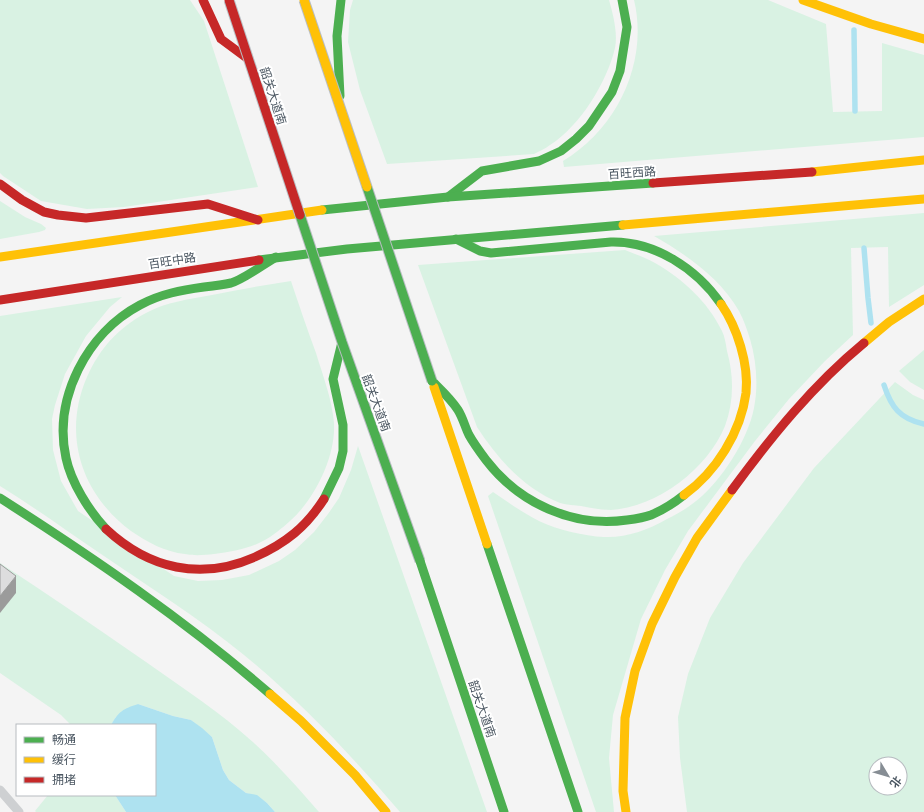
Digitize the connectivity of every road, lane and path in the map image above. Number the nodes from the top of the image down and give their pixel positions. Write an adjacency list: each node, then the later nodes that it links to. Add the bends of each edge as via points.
1 (203, 0): 8 (main road, via 222,39)
2 (229, 0): 8 (main road, 韶关大道南, bridge)
3 (304, 0): 9 (main road, bridge)
4 (341, 0): 9 (main road, bridge, via 336,40)
5 (622, 0): 12 (main road, via 627,27 620,72 612,92 588,126 561,151 539,161 482,171)
6 (803, 0): 7 (main road)
7 (924, 39)
8 (248, 59): 20 (main road, 韶关大道南, bridge)
9 (340, 108): 21 (main road, bridge)
10 (924, 160): 12 (main road, 百旺西路, via 813,172)
11 (0, 184): 14 (main road, via 44,212 58,215 86,218 208,204)
12 (448, 197): 14 (main road, 百旺西路, via 342,207)
13 (924, 199): 15 (main road)
14 (258, 220): 16 (main road)
15 (456, 239): 17 (main road, 百旺中路); 21 (main road, via 487,253 608,242 631,243 658,251 694,273 711,289 726,309 737,335 746,371 745,397 735,431 720,458 700,482 676,501 651,515 624,521 599,522 560,514 512,487 479,452 457,408)
16 (0, 257)
17 (276, 257): 18 (main road, 百旺中路); 20 (main road, via 233,282 164,295 144,303 108,328 93,345 72,386 64,416 64,444 66,460 95,517 123,543 149,558 163,564 199,571 222,568 265,554 286,541 302,529 318,510 339,469 344,437 333,380)
18 (0, 300)
19 (924, 300): 28 (main road, via 889,322 861,345 797,408 762,449 697,538 652,624 635,671 625,718 623,791)
20 (342, 342): 26 (main road, 韶关大道南, bridge, via 420,561)
21 (432, 381): 27 (main road)
22 (0, 498): 25 (main road, via 115,574 230,659 301,721 355,775)
23 (0, 790): 24 (lane)
24 (19, 812)
25 (386, 812)
26 (504, 812)
27 (578, 812)
28 (626, 812)

